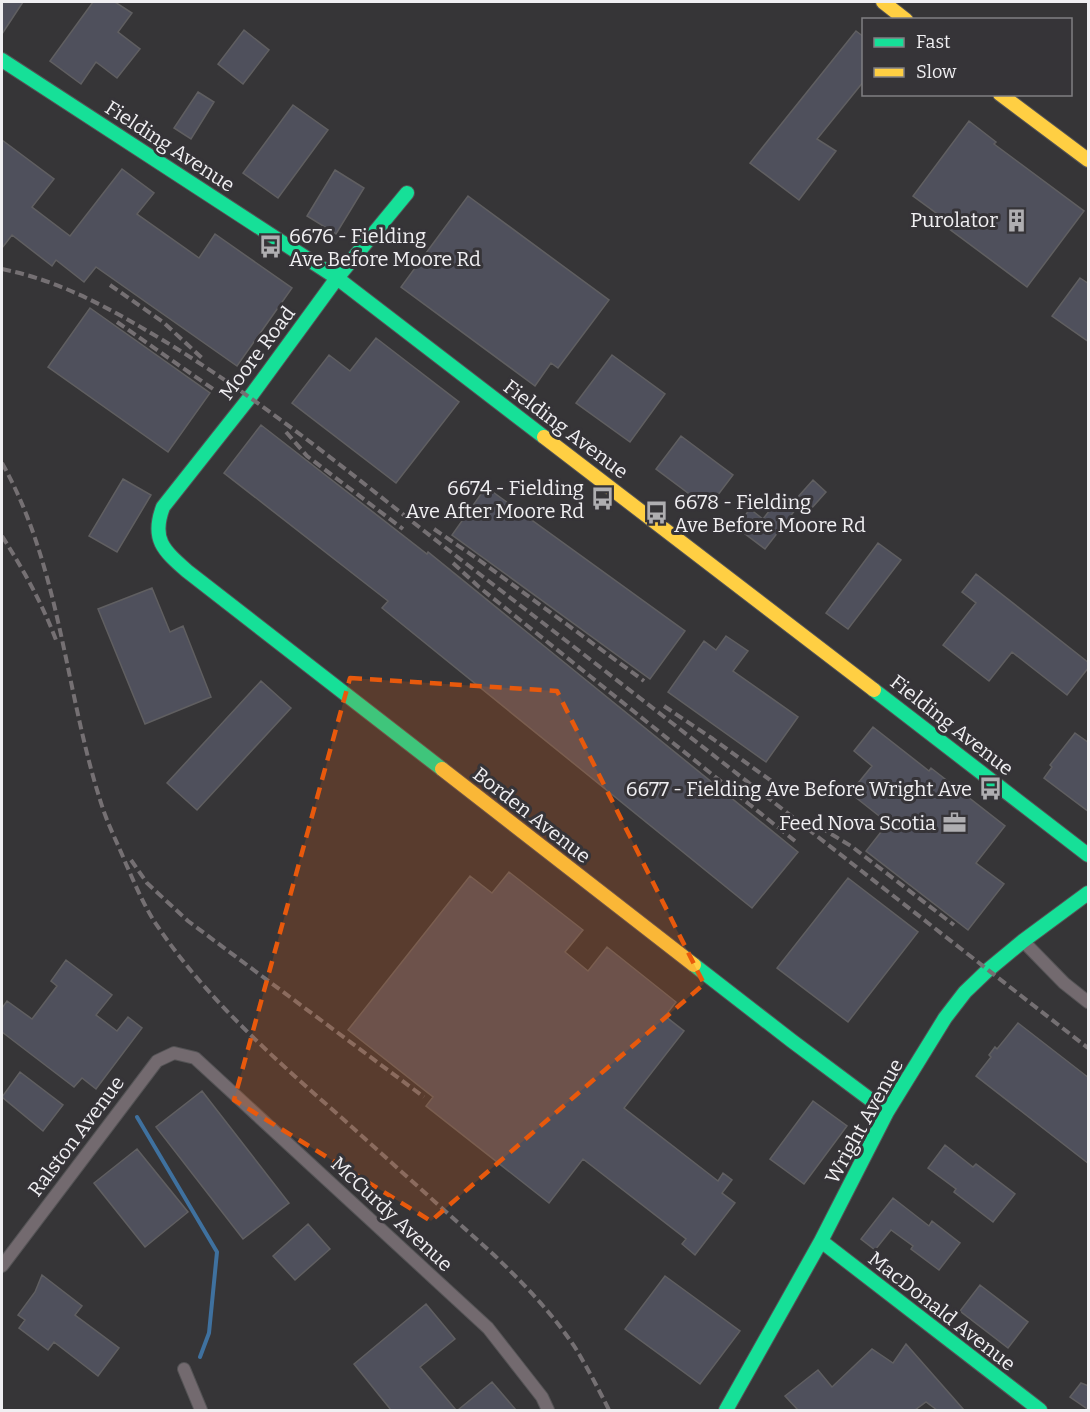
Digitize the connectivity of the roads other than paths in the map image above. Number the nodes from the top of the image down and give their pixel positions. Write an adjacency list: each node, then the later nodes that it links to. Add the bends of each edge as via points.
1 (883, 2): 2 (street)
2 (903, 18)
3 (2, 60): 7 (street, Fielding Avenue)
4 (1003, 96): 5 (street)
5 (1089, 160)
6 (407, 193): 7 (street, Moore Road)
7 (337, 278): 8 (street, Moore Road, via 163,507 158,519); 9 (street, Fielding Avenue)
8 (160, 542): 14 (street, Borden Avenue, via 187,571)
9 (1089, 855)
10 (1089, 893): 11 (street, Wright Avenue)
11 (1023, 941): 12 (street, via 1064,983); 14 (street, Wright Avenue, via 965,992)
12 (1089, 1002)
13 (195, 1058): 16 (street, Ralston Avenue, via 174,1053 157,1061); 19 (street, McCurdy Avenue, via 488,1328)
14 (887, 1112): 15 (street, Wright Avenue)
15 (821, 1241): 20 (street, Wright Avenue); 21 (street, MacDonald Avenue)
16 (2, 1266)
17 (184, 1369): 18 (street)
18 (201, 1410)
19 (548, 1410)
20 (726, 1410)
21 (1040, 1410)

